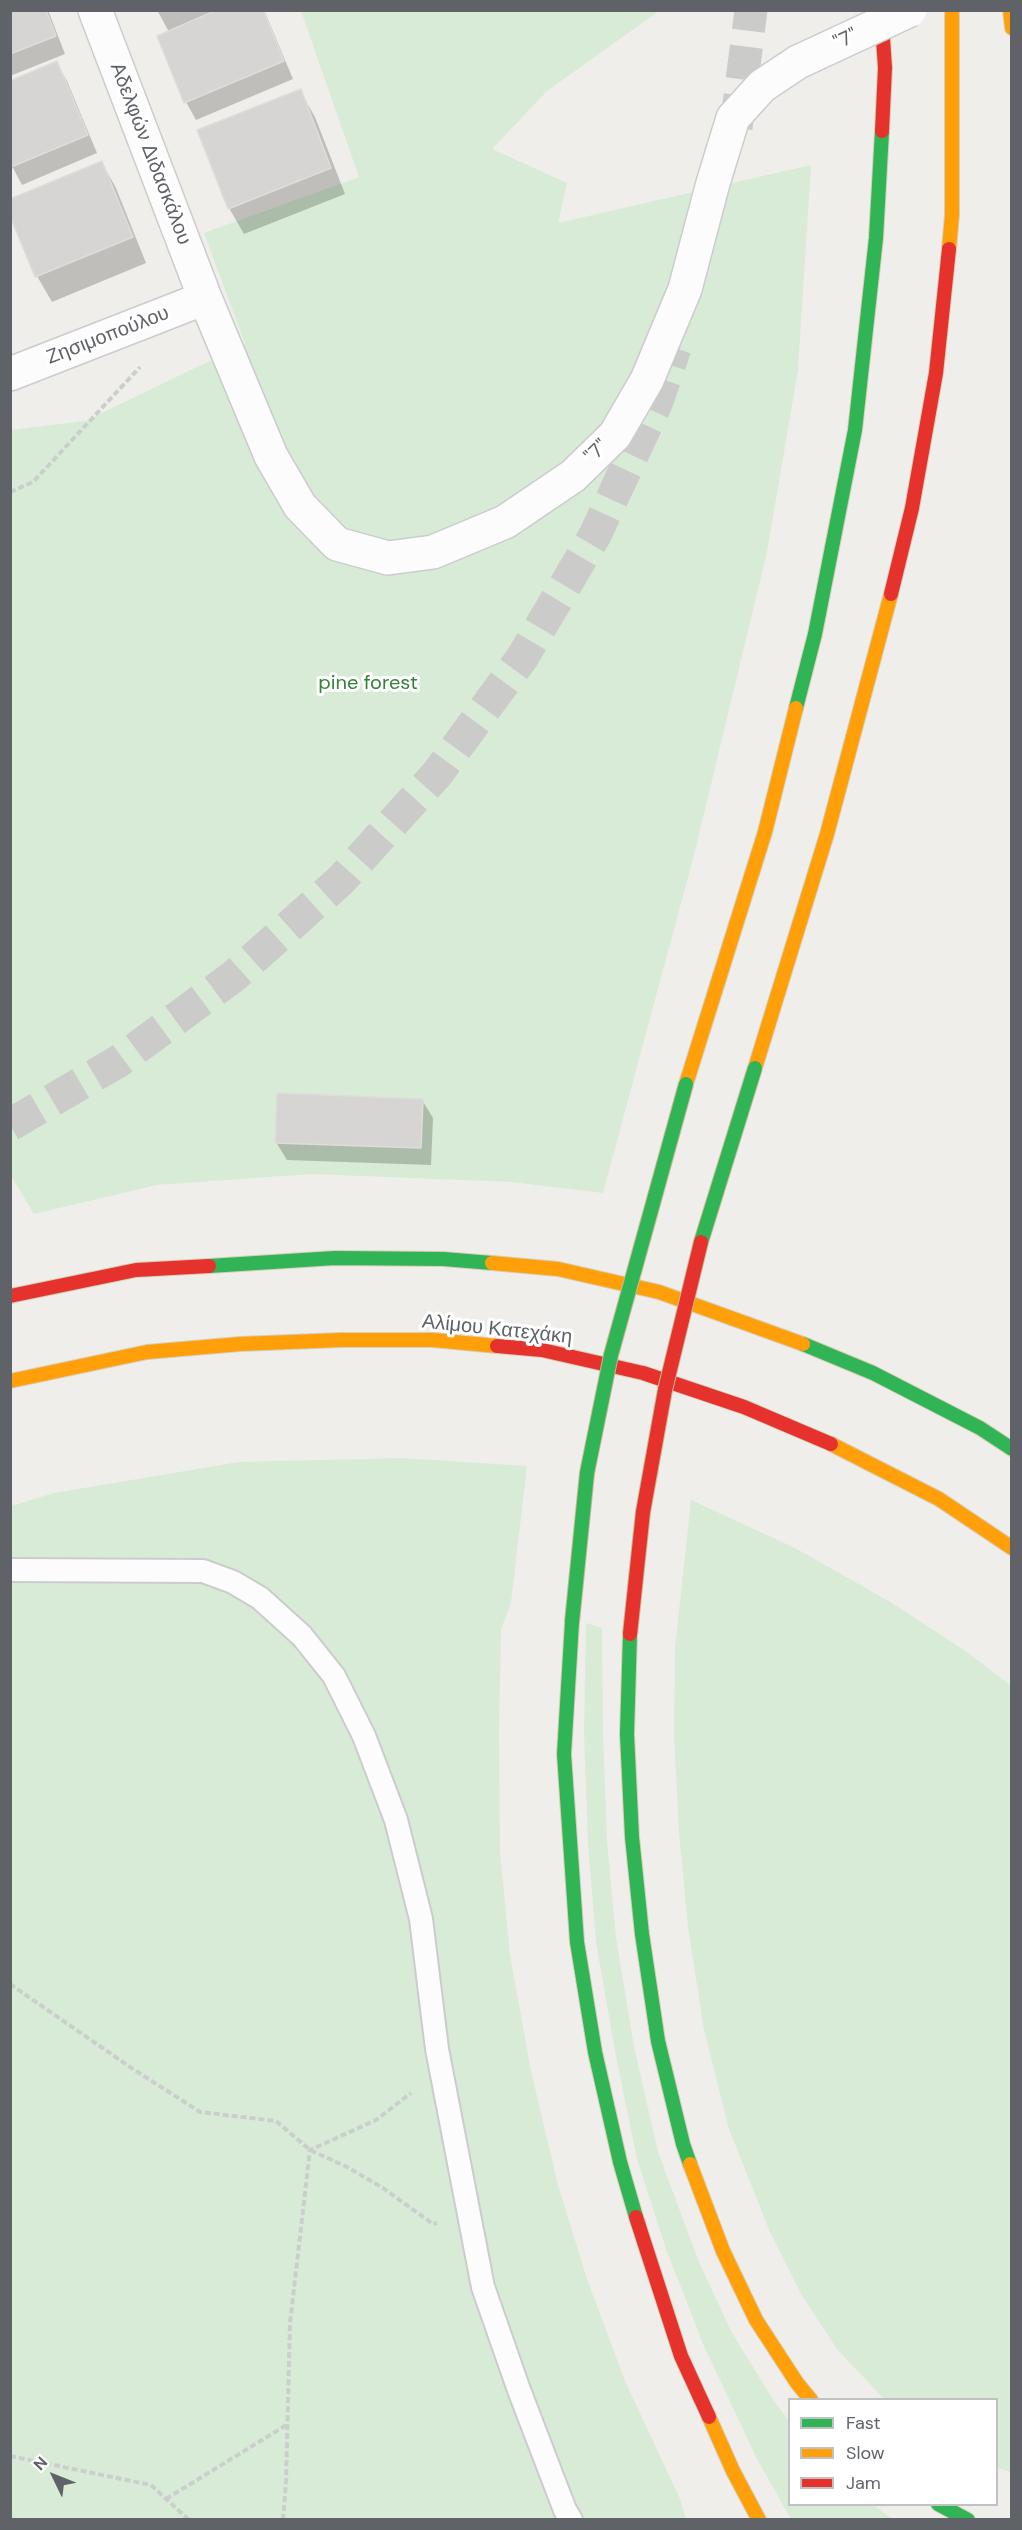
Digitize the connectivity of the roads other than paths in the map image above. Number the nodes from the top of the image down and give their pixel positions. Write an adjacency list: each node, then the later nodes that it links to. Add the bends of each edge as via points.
1 (95, 10): 7 (street, Αδελφών Διδασκάλου)
2 (881, 10): 17 (main road, bridge, via 885,68 876,238 855,430 815,634 765,832 686,1084 611,1355 587,1473 564,1754 577,1942 595,2052 623,2173 681,2356)
3 (910, 10): 7 (street, "7", bridge, via 798,62 762,86 733,118 685,289 647,380 615,435 573,476 505,522 433,552 388,558 337,544 300,506 272,456)
4 (952, 10): 14 (main road, bridge, via 952,215 936,373 912,508 827,834 699,1246 664,1390 643,1512 630,1634 627,1734 634,1859 658,2041 680,2133 723,2251 756,2320)
5 (1010, 10): 6 (main road)
6 (1011, 28)
7 (205, 298): 8 (street, Ζησιμοπούλου)
8 (10, 374)
9 (10, 1296): 11 (main road, via 136,1270 335,1258 443,1259 558,1269 659,1292 773,1331 873,1373 980,1428)
10 (10, 1381): 12 (main road, Αλίμου Κατεχάκη, via 147,1352 240,1344 433,1340 542,1350 643,1373 744,1407 835,1446 939,1498)
11 (1011, 1449)
12 (1011, 1548)
13 (10, 1570): 16 (lane, via 202,1571 234,1582 260,1598 302,1636 334,1676 364,1736 396,1820 421,1919 442,2077 483,2287 519,2391)
14 (809, 2398)
15 (940, 2506): 18 (main road)
16 (571, 2520)
17 (759, 2520)
18 (968, 2520)

